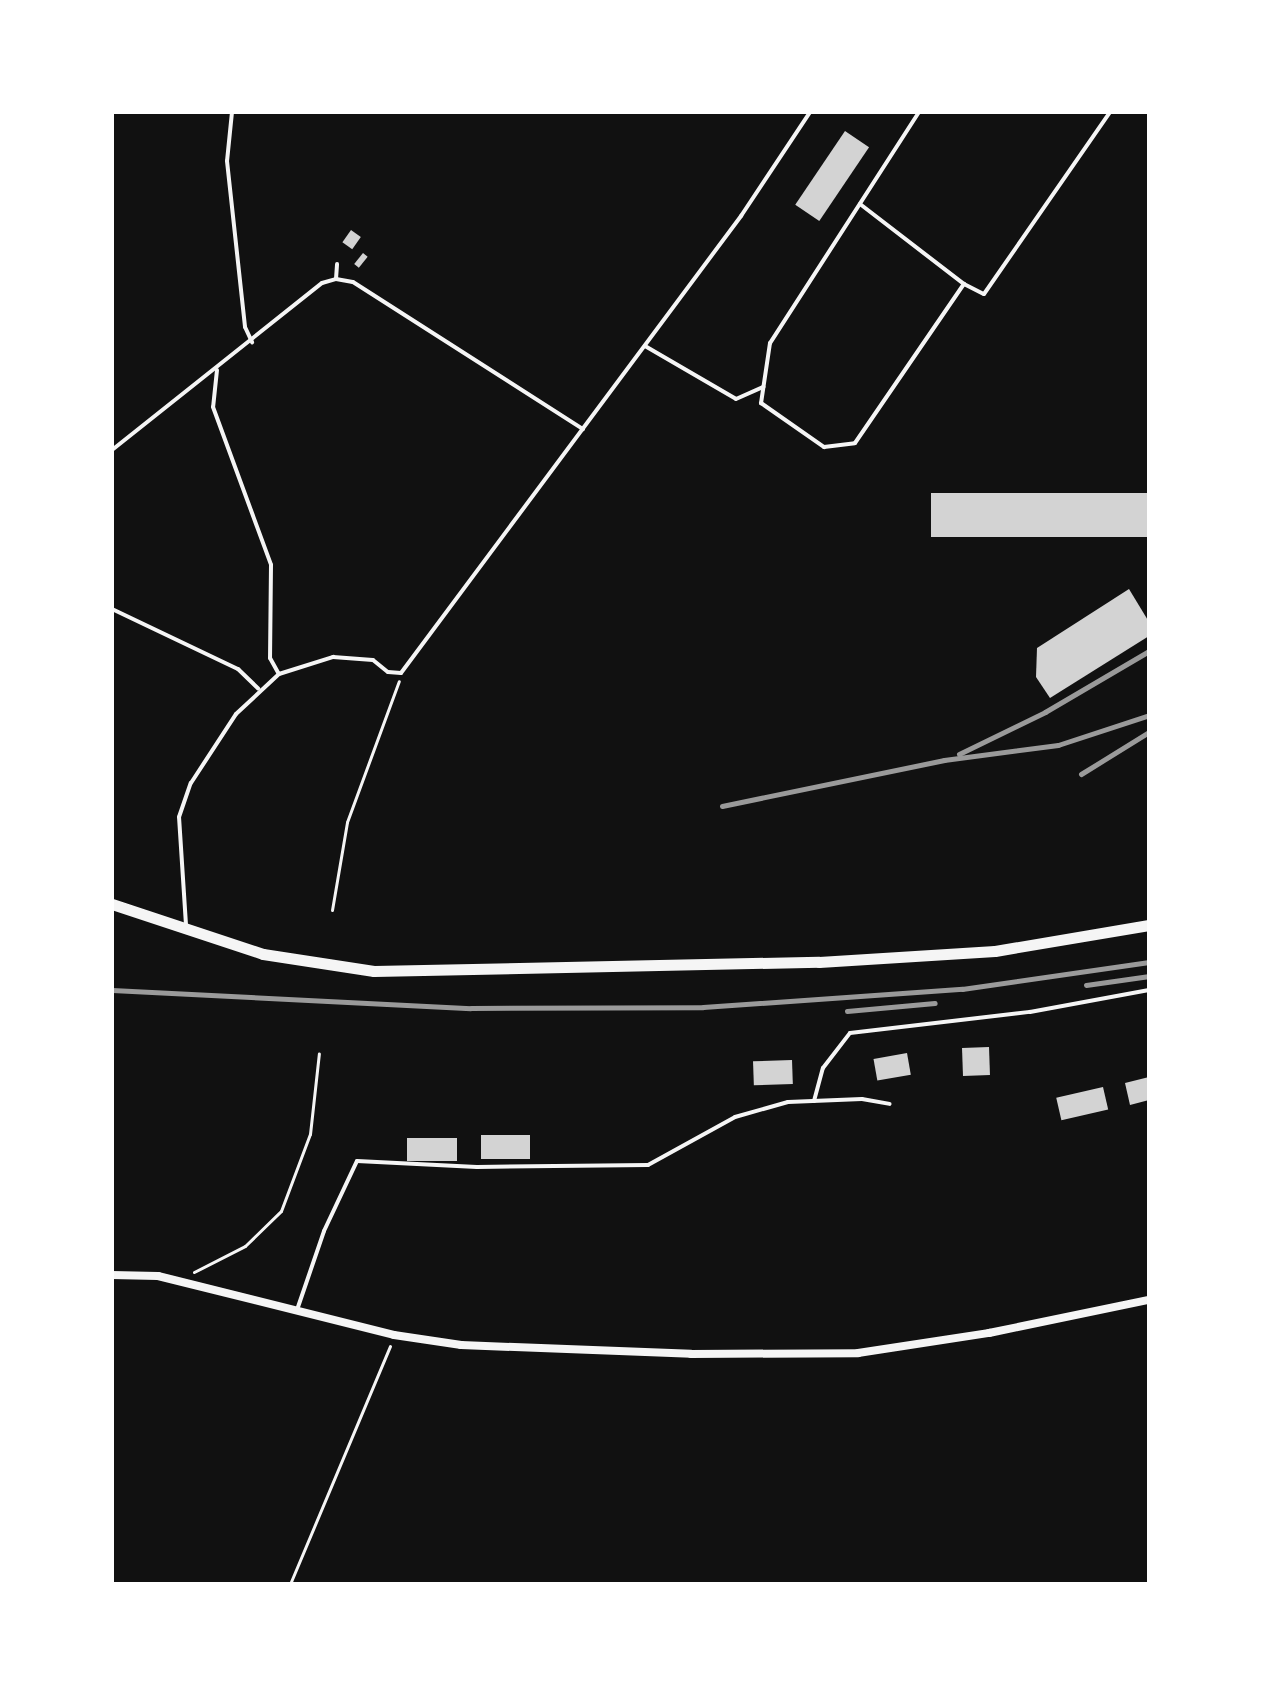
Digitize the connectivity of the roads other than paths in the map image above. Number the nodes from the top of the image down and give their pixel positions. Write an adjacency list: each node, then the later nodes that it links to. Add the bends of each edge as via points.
1 (232, 112): 11 (lane, via 227,161 245,327)
2 (810, 112): 12 (lane)
3 (906, 112): 6 (lane)
4 (919, 112): 6 (lane)
5 (1110, 112): 10 (lane, via 984,294)
6 (915, 118): 7 (lane)
7 (860, 204): 10 (lane); 14 (lane, via 770,343)
8 (337, 264): 9 (lane)
9 (336, 279): 11 (lane, via 322,283); 15 (lane, via 353,282)
10 (964, 284): 14 (lane, via 855,443 824,447 761,403)
11 (252, 342): 13 (lane)
12 (645, 346): 14 (lane, via 736,399); 15 (lane)
13 (217, 370): 16 (lane); 18 (lane, via 213,407 271,565 270,658)
14 (763, 387)
15 (583, 429): 18 (lane, via 401,673 388,672 373,660 333,657)
16 (112, 450)
17 (112, 609): 19 (lane, via 238,669)
18 (279, 674): 19 (lane)
19 (258, 688): 22 (lane, via 191,783 179,817)
20 (112, 904): 22 (main road)
21 (1149, 925): 22 (main road, via 995,951 819,962 374,971 263,954)
22 (186, 929)
23 (1149, 990): 24 (lane, via 1030,1012 850,1033 823,1068)
24 (814, 1101): 25 (lane); 28 (lane, via 735,1117 648,1165 477,1167 357,1161 324,1231)
25 (890, 1104)
26 (112, 1275): 28 (street, via 158,1276)
27 (1149, 1300): 28 (street, via 858,1353 691,1354 461,1345 394,1335)
28 (298, 1307)

